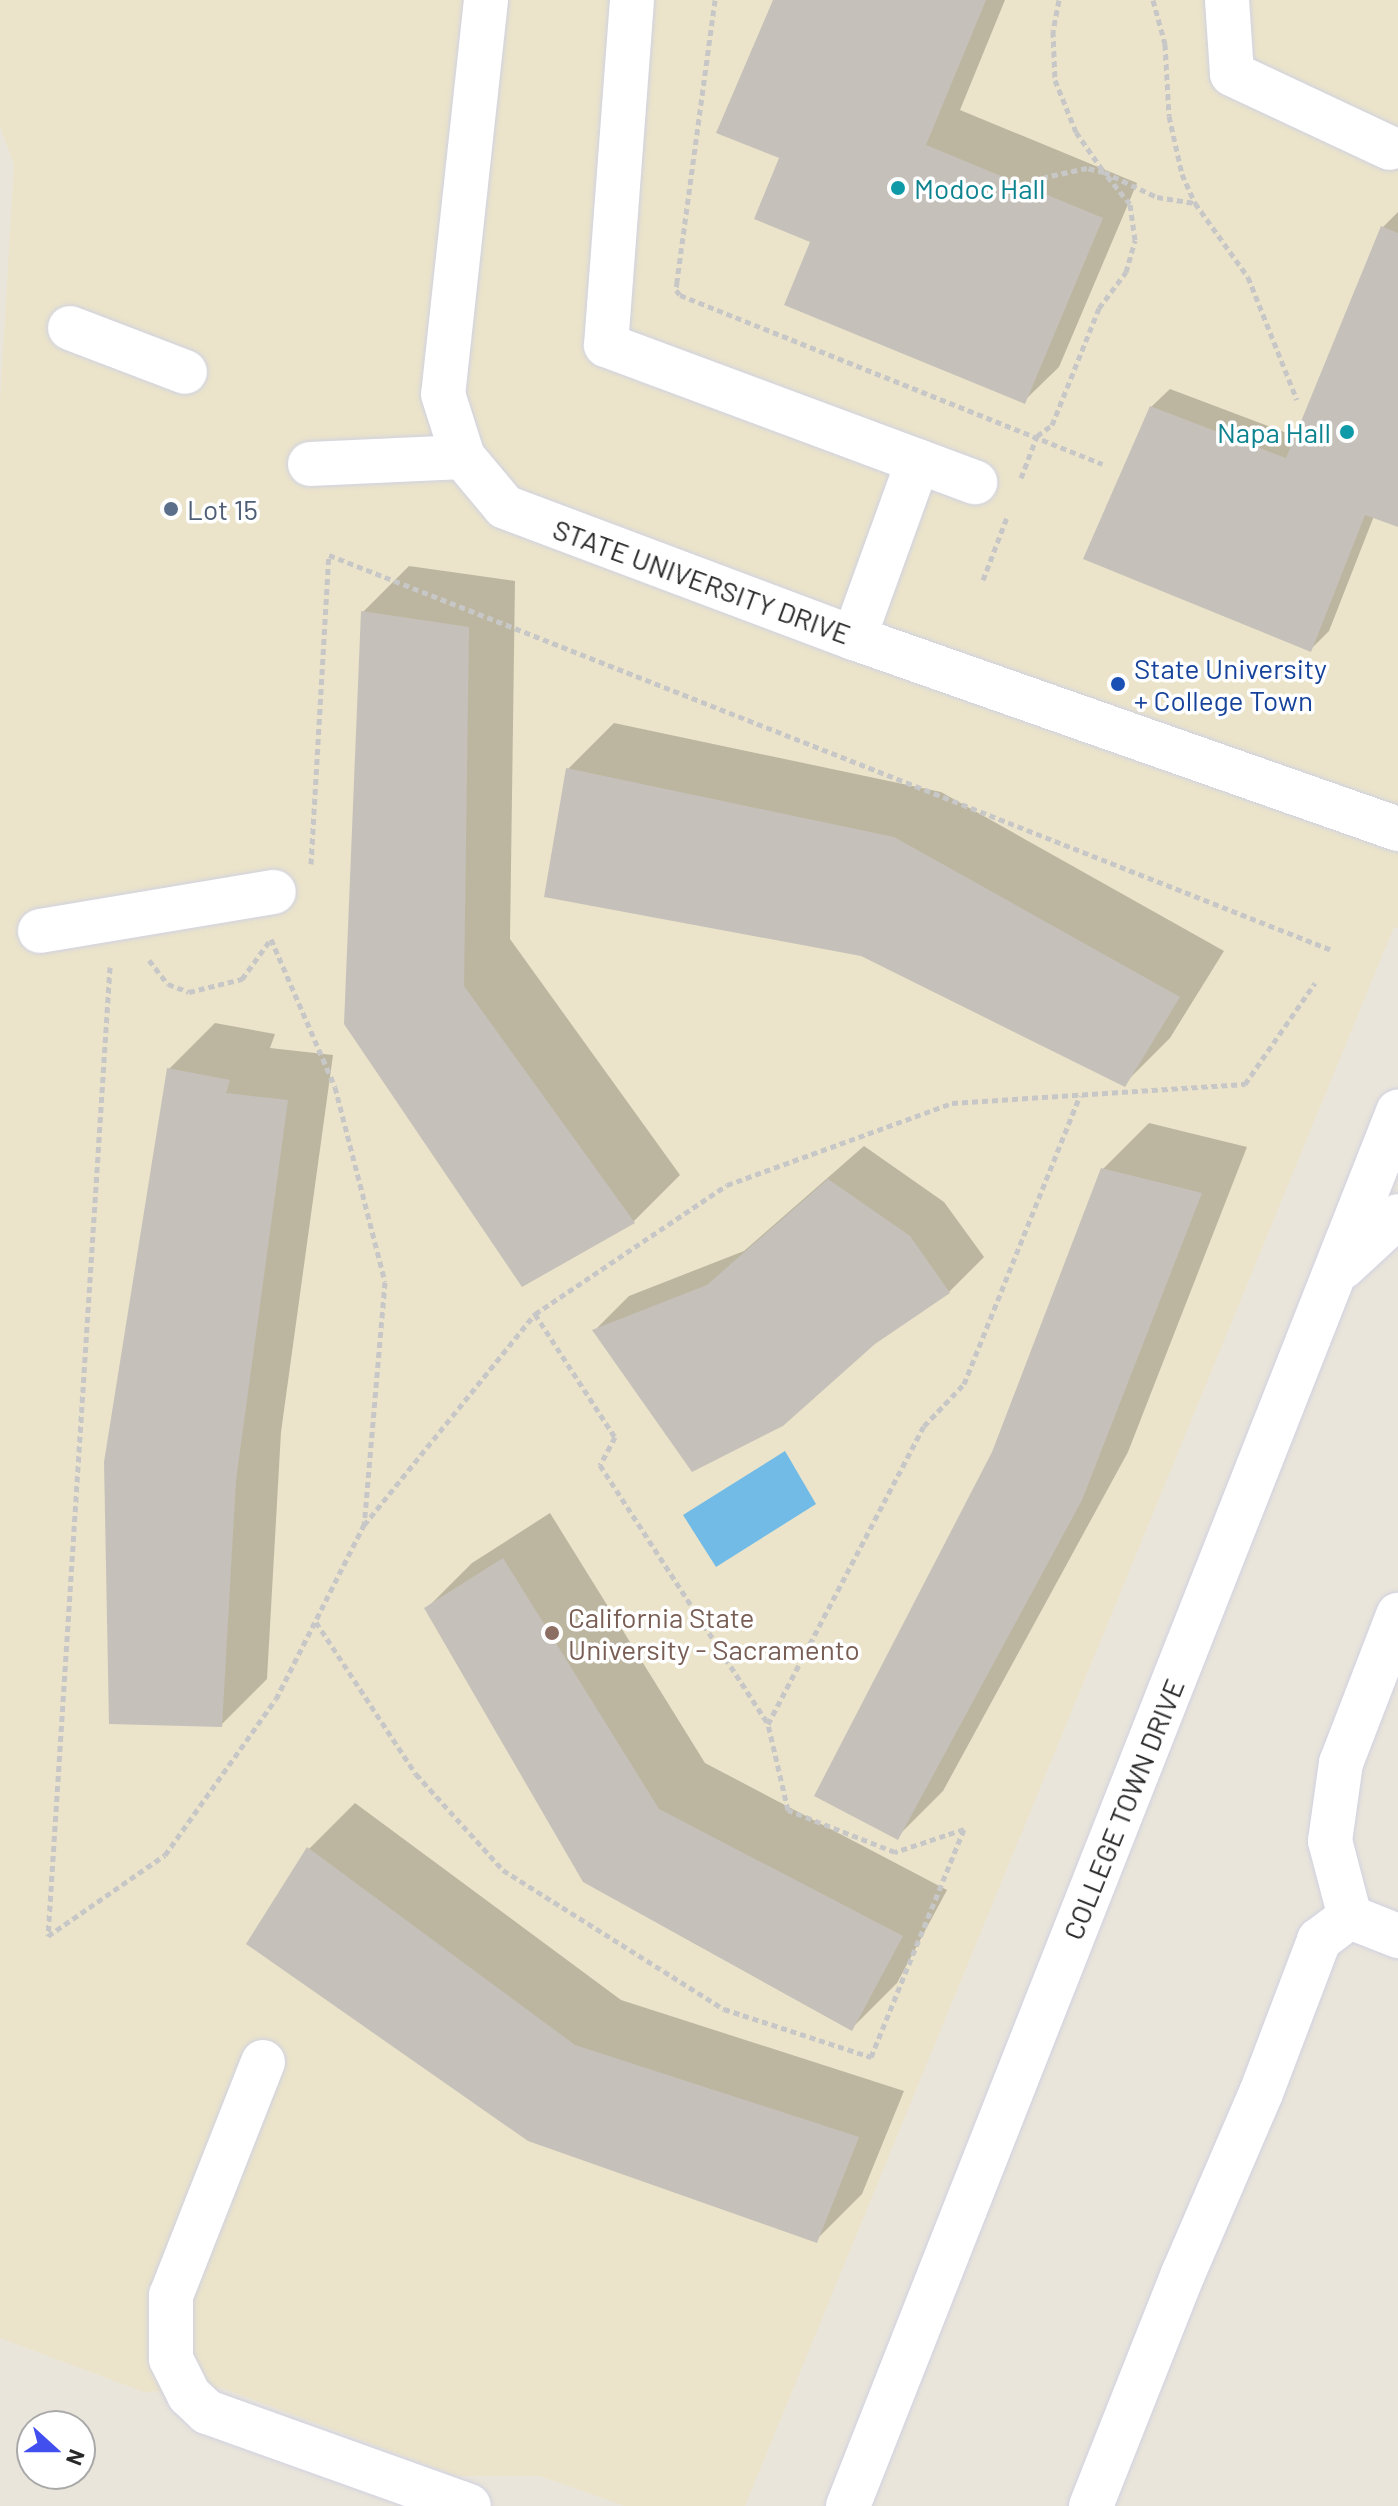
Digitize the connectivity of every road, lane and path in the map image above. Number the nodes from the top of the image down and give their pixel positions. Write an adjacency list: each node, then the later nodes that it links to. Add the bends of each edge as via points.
1 (486, 0): 15 (street, STATE UNIVERSITY DRIVE, via 443,394)
2 (632, 0): 16 (street, via 606,345)
3 (715, 0): 14 (path, via 676,290 685,298)
4 (1059, 0): 8 (path, via 1053,31 1055,80 1076,132)
5 (1153, 0): 10 (path, via 1165,44 1173,142)
6 (1227, 0): 7 (street, via 1232,74)
7 (1395, 141)
8 (1104, 172): 9 (path, via 1087,168); 10 (path, via 1157,197); 14 (path, via 1130,204 1136,225 1132,256 1099,308 1052,425)
9 (1045, 177)
10 (1195, 203): 13 (path, via 1248,277)
11 (70, 328): 12 (street)
12 (185, 372)
13 (1297, 400)
14 (1037, 436): 18 (path); 19 (path)
15 (463, 457): 17 (street); 22 (street, STATE UNIVERSITY DRIVE, via 505,507)
16 (918, 461): 19 (street); 22 (street)
17 (310, 464)
18 (1102, 464)
19 (995, 488)
20 (1010, 508): 21 (path)
21 (983, 580)
22 (854, 638): 23 (street, STATE UNIVERSITY DRIVE)
23 (1398, 829)
24 (288, 896): 25 (street); 26 (path); 27 (path, via 329,555)
25 (40, 931)
26 (271, 939): 28 (path, via 242,979 189,992 168,984); 36 (path, via 335,1087 385,1282)
27 (1332, 950)
28 (144, 954)
29 (111, 955): 38 (path, via 48,1936 165,1855 276,1699)
30 (1315, 983): 31 (path, via 1245,1084)
31 (1080, 1095): 35 (path, via 952,1103 727,1185); 39 (path, via 964,1384 924,1426)
32 (1398, 1112): 34 (street, COLLEGE TOWN DRIVE)
33 (1398, 1216): 34 (street)
34 (1333, 1277): 44 (street, COLLEGE TOWN DRIVE)
35 (535, 1314): 36 (path); 39 (path, via 615,1437 600,1465)
36 (364, 1525): 38 (path)
37 (1398, 1615): 40 (street, via 1341,1763 1330,1841)
38 (315, 1621): 39 (path, via 416,1774 503,1870 724,2009 871,2057 964,1829 895,1852 788,1810)
39 (768, 1724)
40 (1350, 1917): 41 (street); 45 (street, via 1319,1940)
41 (1398, 1936)
42 (263, 2062): 43 (street, via 171,2295 171,2359 189,2395 207,2412)
43 (469, 2506)
44 (848, 2506)
45 (1091, 2506)

